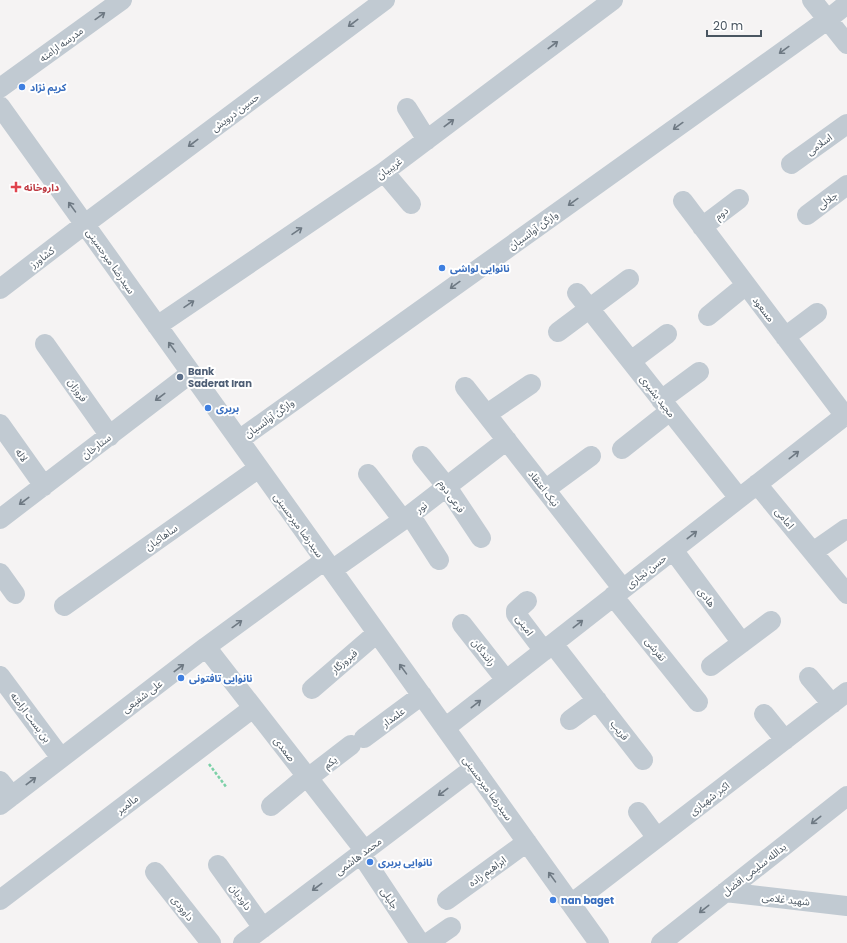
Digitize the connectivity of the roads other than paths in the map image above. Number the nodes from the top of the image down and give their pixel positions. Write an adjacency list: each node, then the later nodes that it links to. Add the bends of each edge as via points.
1 (122, 0): 8 (street, مدرسه ارامنه, one-way to 1)
2 (384, 0): 20 (street, حسین درویش, one-way to 20)
3 (612, 0): 12 (street, غریبیان, one-way to 3)
4 (812, 0): 6 (street)
5 (847, 4): 6 (street, وازگن آوانسیان)
6 (827, 20): 7 (street); 44 (street, وازگن آوانسیان, one-way to 44)
7 (847, 44)
8 (0, 88)
9 (0, 106): 20 (street, سیدرضا میرحسینی, one-way to 9)
10 (407, 108): 12 (street)
11 (847, 124): 13 (street, اسلامی)
12 (427, 140): 14 (street, غریبیان)
13 (791, 164)
14 (384, 172): 18 (street); 29 (street, غریبیان, one-way to 14)
15 (847, 185): 19 (street, جلالی)
16 (739, 199): 21 (street, دوم)
17 (683, 201): 21 (street, مسعود)
18 (411, 204)
19 (807, 215)
20 (85, 224): 24 (street, کشاورز); 29 (street, سیدرضا میرحسینی)
21 (702, 227): 23 (street, مسعود)
22 (629, 280): 26 (street)
23 (746, 285): 28 (street); 32 (street, مسعود)
24 (0, 289)
25 (577, 293): 26 (street, مجید بشیری)
26 (590, 309): 30 (street); 34 (street, مجید بشیری)
27 (817, 313): 32 (street)
28 (708, 316)
29 (157, 326): 36 (street, سیدرضا میرحسینی, one-way to 29)
30 (558, 332)
31 (667, 334): 34 (street)
32 (785, 337): 41 (street, مسعود)
33 (45, 344): 43 (street, فروزان)
34 (631, 361): 39 (street, مجید بشیری)
35 (699, 372): 39 (street)
36 (191, 373): 43 (street, ستارخان, one-way to 43); 44 (street, سیدرضا میرحسینی)
37 (531, 384): 40 (street)
38 (466, 386): 40 (street, نیک اعتقاد)
39 (666, 405): 46 (street); 55 (street, مجید بشیری)
40 (487, 414): 45 (street, نیک اعتقاد)
41 (846, 415): 51 (street, حسن نجاری, one-way to 41)
42 (0, 424): 52 (street, لاله)
43 (110, 436): 52 (street, ستارخان)
44 (239, 440): 49 (street, سیدرضا میرحسینی)
45 (507, 440): 53 (street, نور); 54 (street, نیک اعتقاد)
46 (622, 449)
47 (422, 456): 53 (street, فرعی دوم)
48 (591, 456): 54 (street)
49 (259, 468): 63 (street, سیدرضا میرحسینی); 69 (street, ساهاکیان)
50 (368, 474): 56 (street)
51 (757, 484): 55 (street, حسن نجاری); 61 (street, امامی)
52 (44, 486): 57 (street, ستارخان, one-way to 57)
53 (447, 487): 56 (street, نور); 59 (street, فرعی دوم)
54 (546, 489): 65 (street, نیک اعتقاد)
55 (739, 498): 60 (street, حسن نجاری, one-way to 55)
56 (406, 518): 62 (street); 63 (street, نور)
57 (0, 519)
58 (846, 529): 61 (street)
59 (481, 538)
60 (673, 550): 65 (street, حسن نجاری); 73 (street, هادی)
61 (813, 552): 67 (street, امامی)
62 (439, 560)
63 (328, 565): 72 (street, سیدرضا میرحسینی); 74 (street, علی شفیعی, one-way to 63)
64 (0, 574): 66 (street)
65 (618, 593): 75 (street, حسن نجاری, one-way to 65); 84 (street, تفرشی)
66 (15, 594)
67 (847, 594)
68 (527, 601): 75 (street, امینی, via 516,614)
69 (64, 606)
70 (771, 621): 73 (street)
71 (462, 624): 79 (street, رانندگان)
72 (377, 633): 80 (street, فیروزگار); 81 (street, سیدرضا میرحسینی, one-way to 72)
73 (742, 643): 76 (street)
74 (206, 647): 85 (street, صمدی); 91 (street, علی شفیعی, one-way to 74)
75 (548, 647): 79 (street, حسن نجاری); 83 (street, قریب)
76 (711, 666)
77 (0, 676): 91 (street, بن بست ارامنه)
78 (809, 678): 82 (street)
79 (506, 680): 88 (street, حسن نجاری, one-way to 79)
80 (312, 689)
81 (422, 695): 88 (street, سیدرضا میرحسینی); 90 (street, علمدار)
82 (839, 698): 89 (street, اکبر شهبازی)
83 (597, 700): 87 (street); 92 (street, قریب)
84 (698, 702)
85 (253, 708): 94 (street, صمدی); 105 (street, مالمیر)
86 (764, 714): 89 (street)
87 (570, 720)
88 (445, 728): 93 (street, سیدرضا میرحسینی)
89 (785, 740): 99 (street, اکبر شهبازی)
90 (358, 742): 94 (street, یکم)
91 (61, 758): 95 (street, علی شفیعی, one-way to 91)
92 (643, 760)
93 (474, 768): 100 (street, سیدرضا میرحسینی); 101 (street, محمد هاشمی, one-way to 101)
94 (307, 777): 97 (street, یکم); 101 (street, صمدی)
95 (4, 794)
96 (847, 796): 104 (street, یدالله سلیمی افضل, one-way to 104)
97 (271, 806)
98 (638, 812): 99 (street)
99 (657, 838): 107 (street, اکبر شهبازی)
100 (527, 842): 106 (street, ابراهیم زاده); 107 (street, سیدرضا میرحسینی, one-way to 100)
101 (363, 852): 110 (street, محمد هاشمی, one-way to 110); 113 (street, جلیلی)
102 (218, 865): 110 (street, داودیان)
103 (155, 872): 112 (street, داوودی)
104 (725, 892): 108 (street, شهید غلامی); 116 (street, یدالله سلیمی افضل, one-way to 116)
105 (0, 900)
106 (447, 900)
107 (571, 904): 115 (street, سیدرضا میرحسینی)
108 (847, 906)
109 (451, 927): 114 (street)
110 (263, 928): 111 (street, محمد هاشمی)
111 (246, 942)
112 (211, 943)
113 (420, 943)
114 (428, 943)
115 (599, 943)
116 (661, 943)

